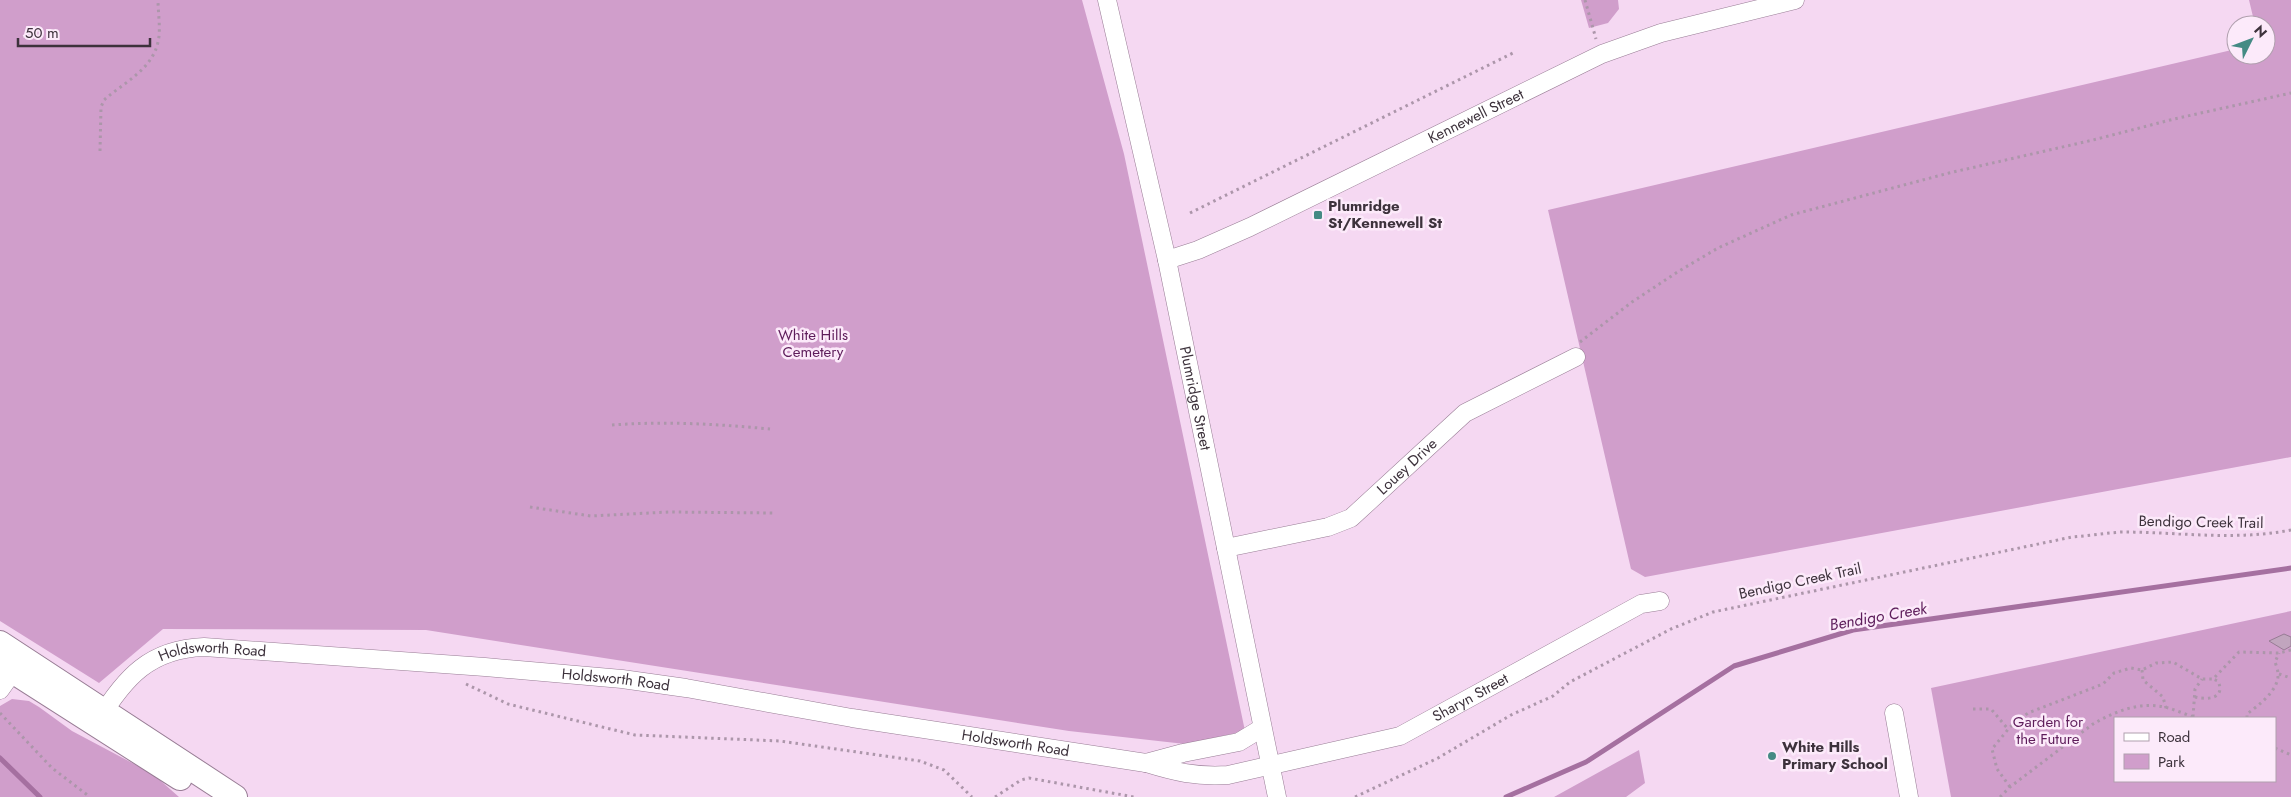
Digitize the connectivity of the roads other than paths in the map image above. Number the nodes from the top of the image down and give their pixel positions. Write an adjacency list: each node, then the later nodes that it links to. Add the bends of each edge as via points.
1 (1107, 0): 3 (street, Plumridge Street)
2 (1795, 0): 3 (street, Kennewell Street, via 1661,33 1602,54 1250,228)
3 (1167, 260): 5 (street, Plumridge Street)
4 (1577, 350): 5 (street, Louey Drive, via 1465,413 1351,518 1328,527)
5 (1226, 548): 11 (street, Plumridge Street)
6 (1660, 601): 13 (street, Sharyn Street, via 1641,604 1409,732)
7 (0, 642): 8 (main road)
8 (9, 671): 10 (main road)
9 (1894, 713): 17 (street)
10 (100, 718): 12 (street, Holdsworth Road, via 124,684 145,664 178,650 204,647 622,679); 14 (main road); 15 (main road)
11 (1262, 728): 12 (street, Holdsworth Road, via 1239,742); 13 (street, Plumridge Street)
12 (1146, 763): 13 (street, Holdsworth Road, via 1204,777)
13 (1270, 767): 16 (street, Plumridge Street)
14 (211, 797)
15 (235, 797)
16 (1277, 797)
17 (1909, 797)

